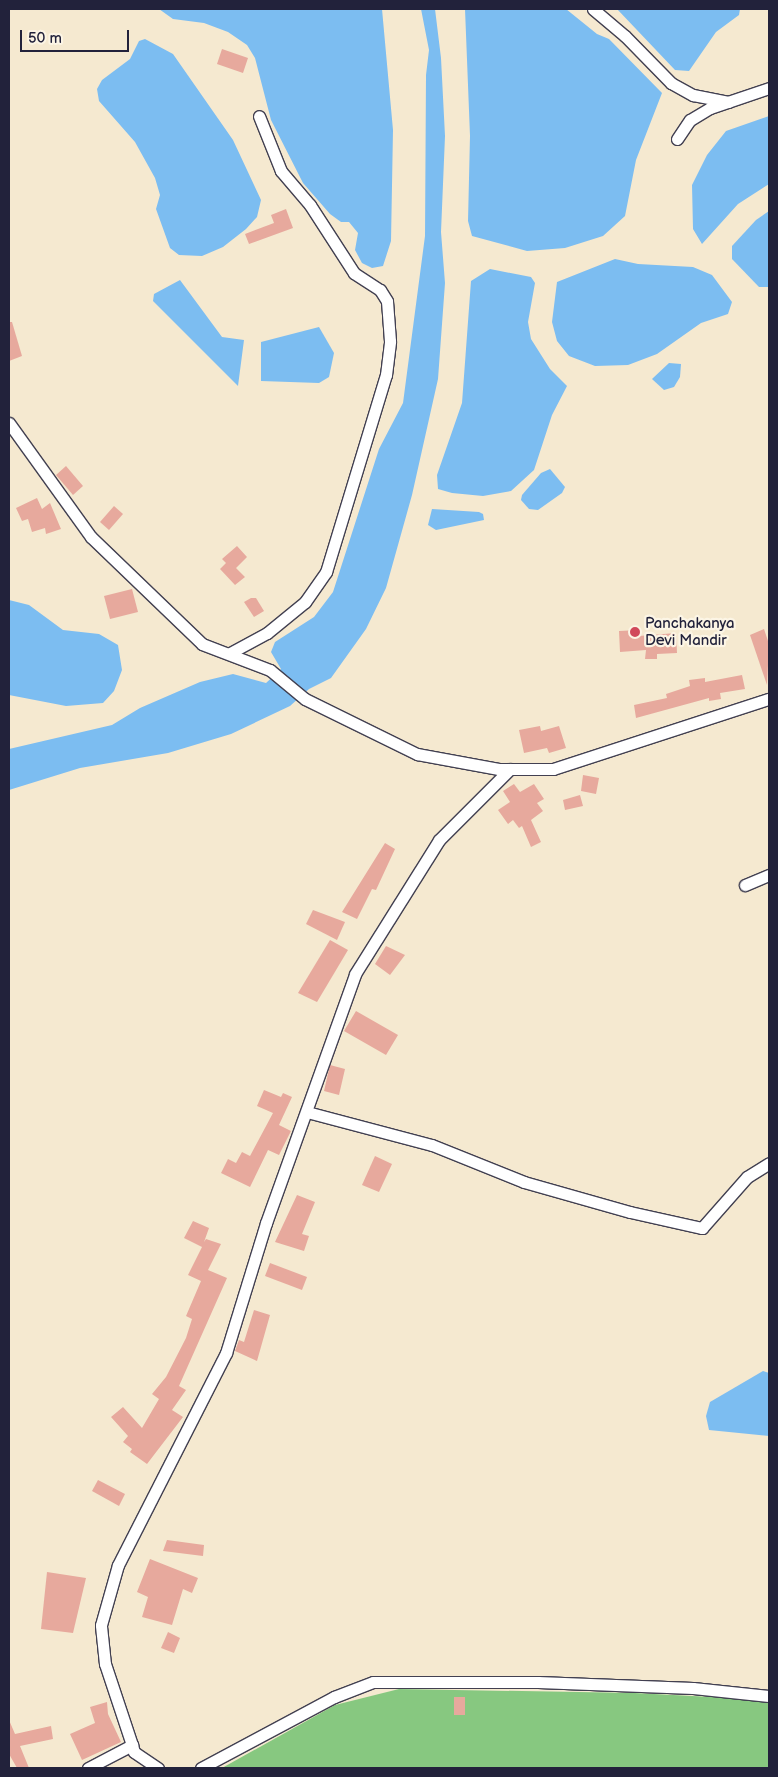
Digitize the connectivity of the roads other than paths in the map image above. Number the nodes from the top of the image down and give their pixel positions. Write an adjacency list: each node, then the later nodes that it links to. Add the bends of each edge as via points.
1 (592, 9): 3 (street, via 626,36 671,83 693,95)
2 (769, 88): 3 (street)
3 (728, 102): 5 (street, via 690,120)
4 (259, 116): 7 (street, via 281,171 310,205 354,273 383,295 390,342 386,375 326,572 305,602 267,632)
5 (677, 139)
6 (9, 423): 7 (street, via 91,537 202,644)
7 (230, 653): 9 (street, via 270,670 305,699 417,754)
8 (769, 699): 9 (street, via 553,769)
9 (510, 769): 12 (street, via 439,840 355,974)
10 (769, 875): 11 (street)
11 (745, 885)
12 (307, 1112): 13 (street, via 432,1145 524,1182 630,1212 702,1228 747,1177); 15 (street, via 266,1224 226,1353 118,1565 100,1625 105,1664)
13 (769, 1163)
14 (769, 1696): 18 (street, via 693,1688 538,1682 373,1682 334,1697)
15 (132, 1745): 16 (street); 17 (street, via 134,1752)
16 (88, 1768)
17 (158, 1768)
18 (201, 1768)

